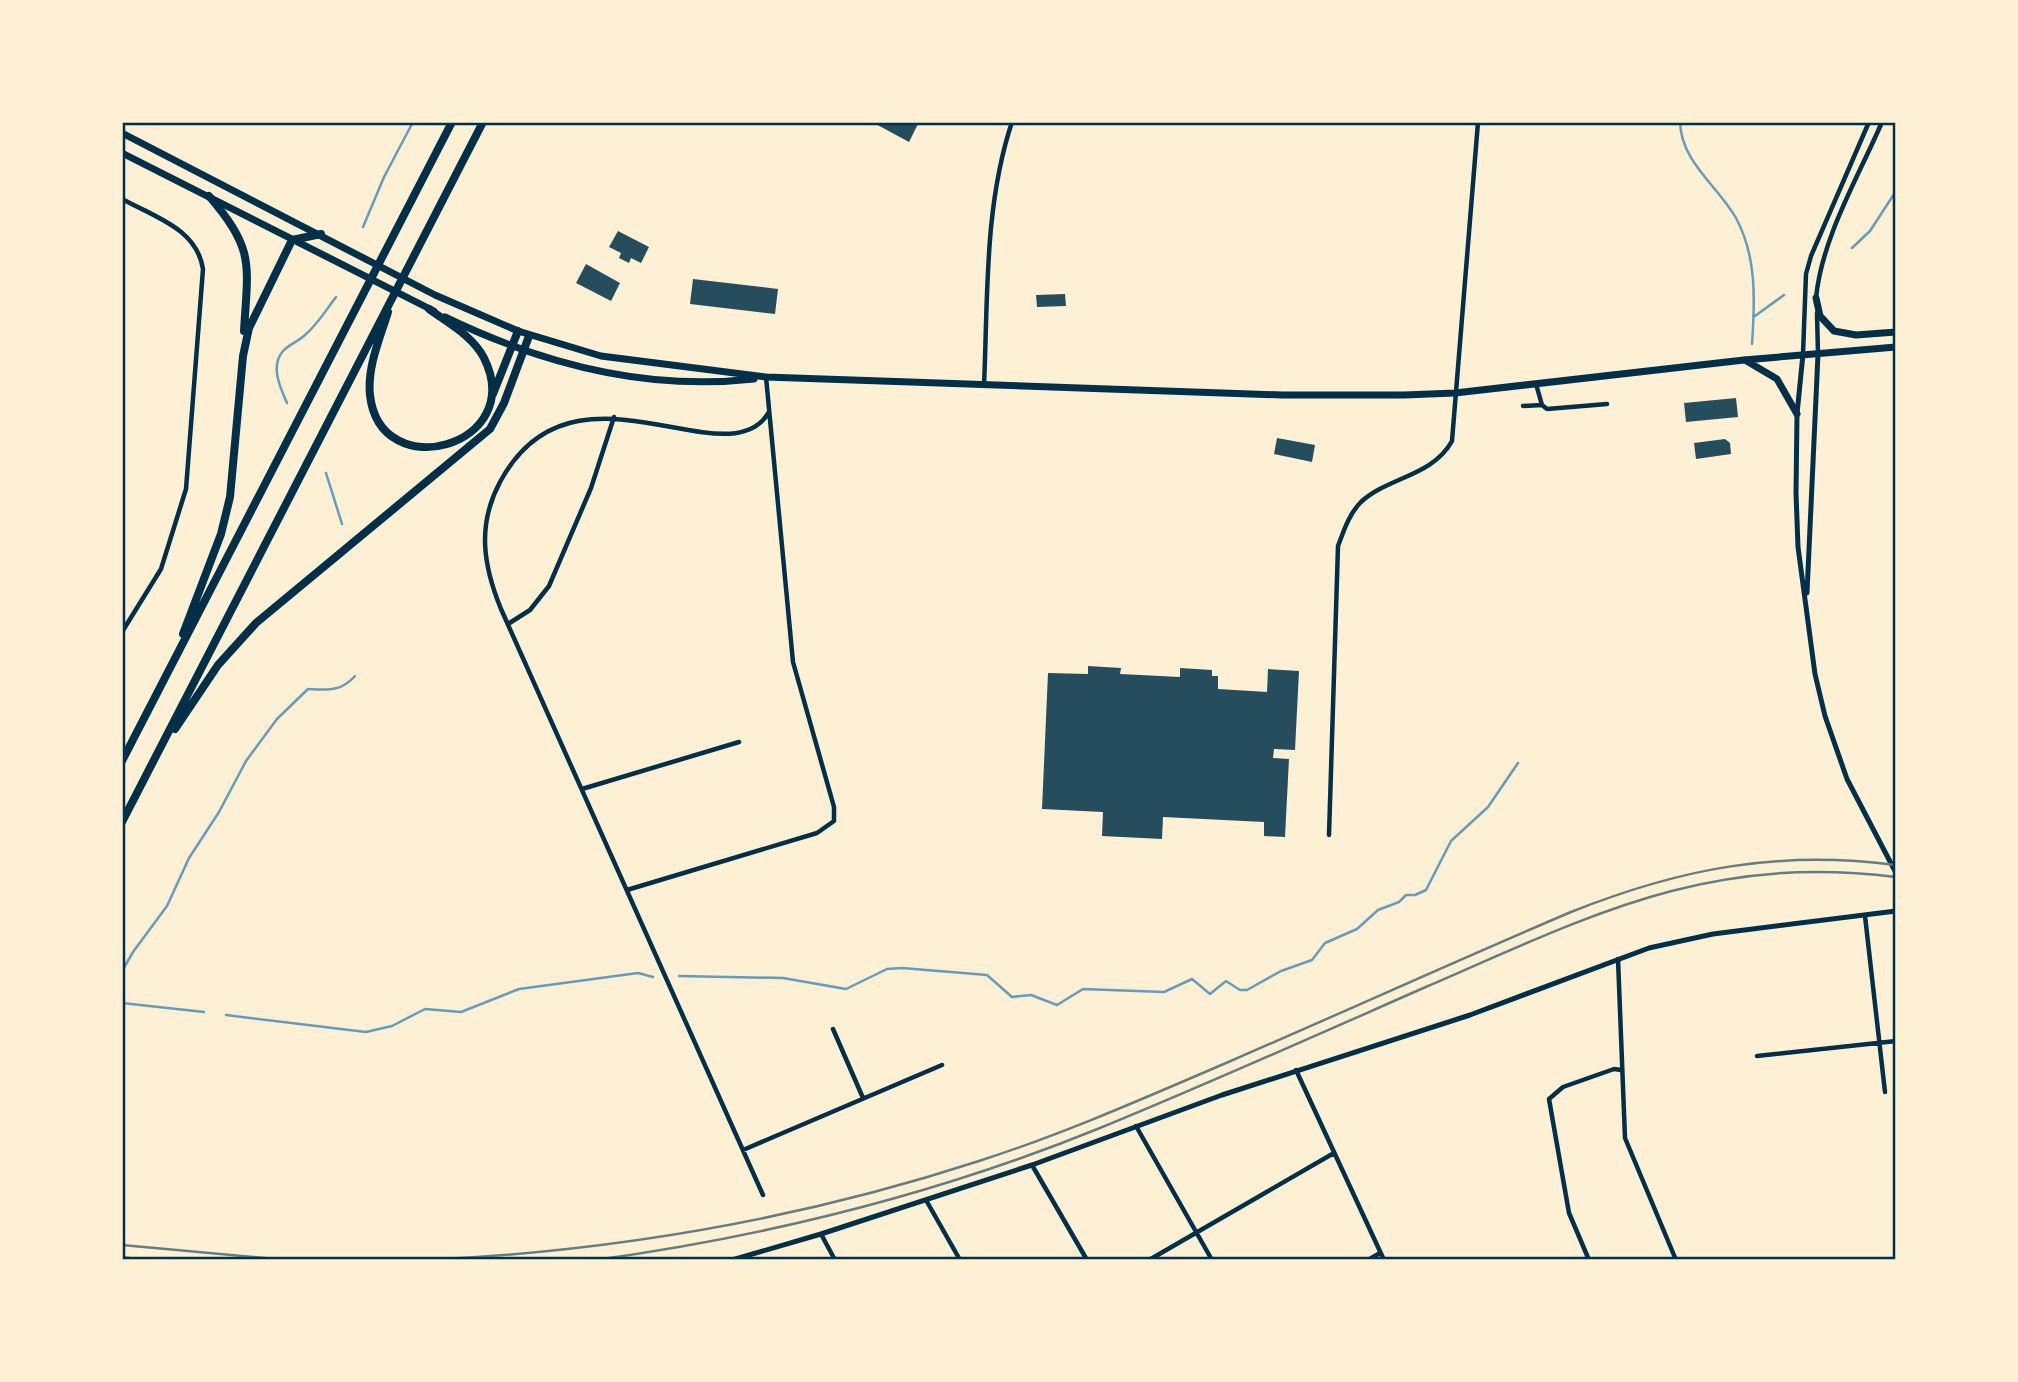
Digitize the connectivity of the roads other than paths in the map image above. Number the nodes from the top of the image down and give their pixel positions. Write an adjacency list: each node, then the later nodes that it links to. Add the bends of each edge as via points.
1 (452, 122): 40 (highway)
2 (483, 122): 13 (highway)
3 (1013, 122): 28 (street, via 996,180)
4 (1478, 122): 29 (street)
5 (1869, 122): 22 (street, via 1811,256 1806,274)
6 (1882, 122): 14 (street, via 1826,251)
7 (122, 133): 11 (main road)
8 (122, 153): 9 (main road)
9 (209, 195): 12 (main road); 24 (highway, via 233,224 245,253)
10 (122, 199): 39 (street, via 187,234 198,249 202,269 186,489 161,569)
11 (321, 234): 12 (highway); 16 (main road, via 435,295)
12 (292, 240): 15 (main road); 24 (highway, via 258,305)
13 (395, 289): 30 (highway, via 370,368 372,406 382,425 411,445 450,445 472,433); 43 (highway)
14 (1816, 298): 17 (main road, via 1821,316 1834,331 1856,335); 23 (street)
15 (429, 309): 19 (main road); 30 (highway, via 465,335 485,358)
16 (517, 331): 18 (main road); 19 (highway)
17 (1895, 332)
18 (529, 335): 21 (highway); 26 (main road, via 601,356)
19 (511, 346): 21 (main road); 30 (highway)
20 (1895, 347): 23 (main road)
21 (524, 351): 26 (main road, via 642,379 692,383); 43 (highway, via 490,429 256,623 218,665)
22 (1803, 354): 23 (main road); 25 (main road); 35 (street)
23 (1818, 354): 37 (street)
24 (243, 356): 40 (highway, via 236,463 224,522)
25 (1744, 360): 27 (main road); 35 (main road, via 1777,379)
26 (766, 377): 28 (main road); 34 (street)
27 (1536, 384): 29 (main road); 32 (street)
28 (985, 385): 29 (main road, via 1331,396)
29 (1455, 393): 46 (street, via 1452,441 1447,451 1359,504 1338,546)
30 (491, 398)
31 (1607, 404): 32 (street, via 1554,411)
32 (1542, 405): 33 (street)
33 (1523, 406)
34 (769, 411): 36 (street, via 751,431 726,435); 48 (street, via 793,662 834,821 817,833)
35 (1797, 414): 37 (street, via 1798,547)
36 (614, 417): 38 (street, via 591,488 549,586 530,610); 38 (street, via 576,421 545,435 517,457 494,493 483,544 490,582)
37 (1806, 603): 47 (street, via 1825,716 1847,779)
38 (508, 624): 44 (street)
39 (122, 632)
40 (165, 679): 42 (highway)
41 (739, 742): 44 (street)
42 (122, 761)
43 (152, 764): 45 (highway)
44 (582, 789): 48 (street)
45 (122, 822)
46 (1329, 835)
47 (1895, 873)
48 (627, 890): 62 (street)
49 (1895, 911): 50 (street)
50 (1865, 916): 51 (street, via 1713,934); 54 (street)
51 (1618, 958): 57 (street, via 1470,1015); 58 (street)
52 (833, 1029): 60 (street)
53 (1895, 1041): 54 (street)
54 (1880, 1043): 55 (street); 59 (street)
55 (1757, 1056)
56 (942, 1065): 60 (street)
57 (1296, 1070): 61 (street); 63 (street)
58 (1621, 1070): 78 (street, via 1563,1087 1549,1099 1569,1213); 79 (street, via 1625,1138)
59 (1885, 1092)
60 (863, 1098): 62 (street)
61 (1136, 1125): 64 (street); 67 (street)
62 (743, 1150): 65 (street)
63 (1334, 1153): 67 (street); 69 (street)
64 (1032, 1165): 66 (street); 73 (street)
65 (763, 1195)
66 (926, 1200): 68 (street); 72 (street)
67 (1197, 1232): 74 (street); 75 (street)
68 (821, 1234): 70 (street); 71 (street)
69 (1380, 1252): 76 (street); 77 (street)
70 (732, 1259)
71 (835, 1259)
72 (960, 1259)
73 (1087, 1259)
74 (1149, 1259)
75 (1212, 1259)
76 (1368, 1259)
77 (1384, 1259)
78 (1589, 1259)
79 (1676, 1259)

